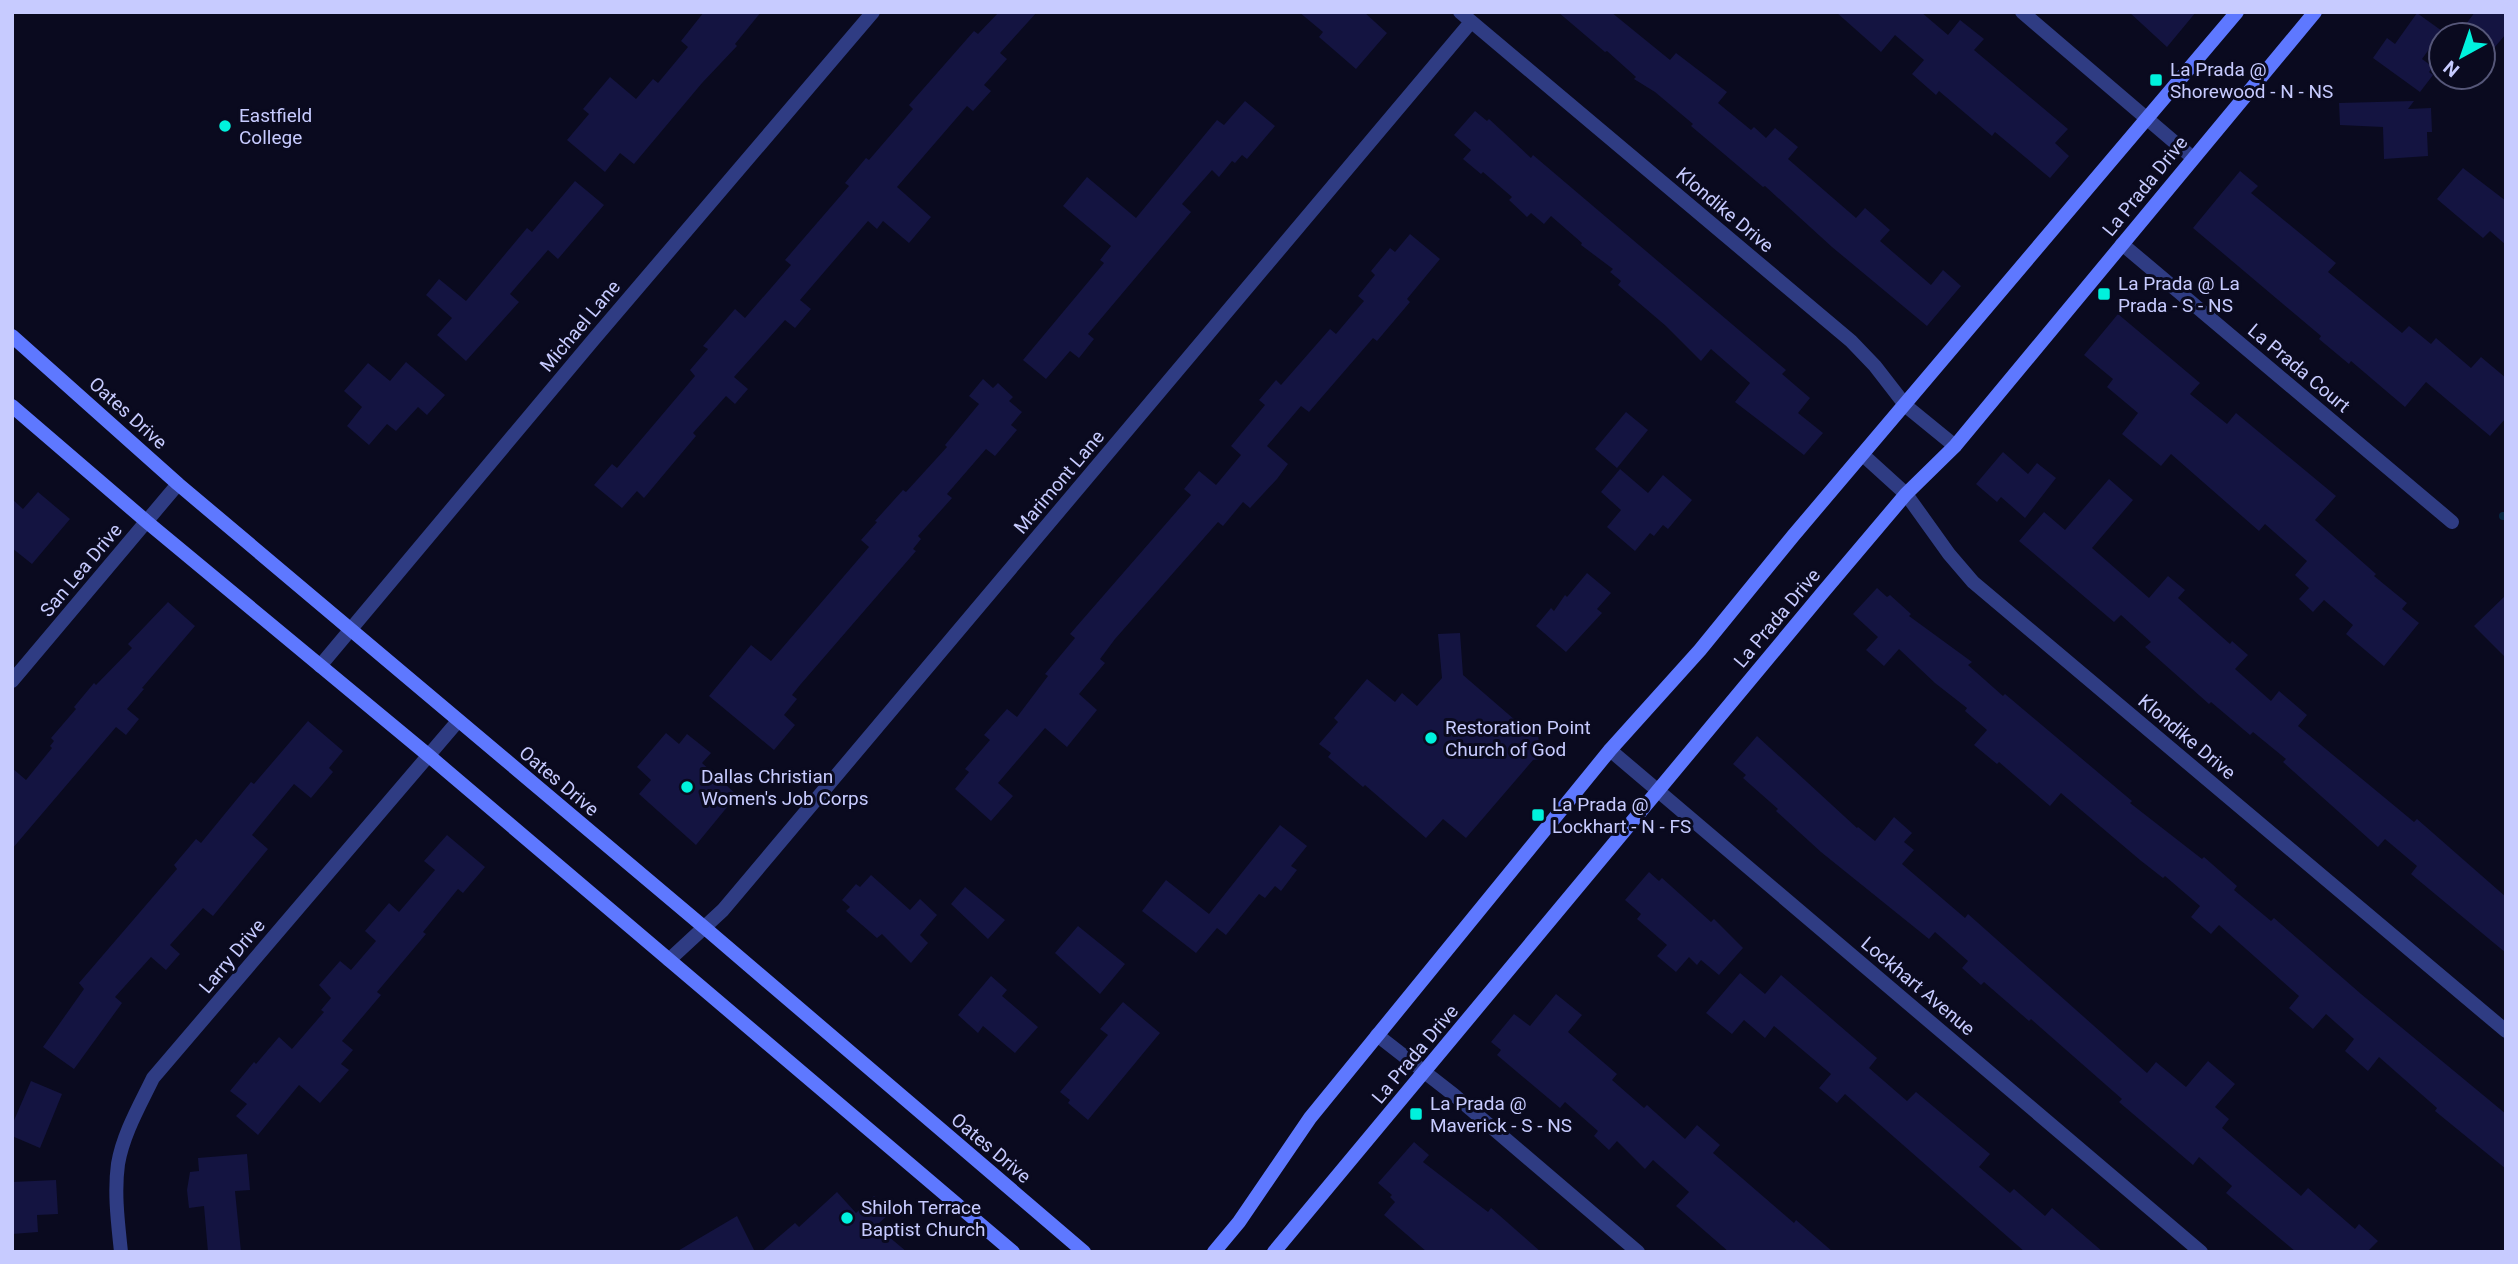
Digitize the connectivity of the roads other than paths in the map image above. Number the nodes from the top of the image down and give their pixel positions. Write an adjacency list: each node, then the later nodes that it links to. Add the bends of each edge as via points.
1 (873, 12): 18 (street, Michael Lane)
2 (2022, 12): 6 (street)
3 (2238, 12): 6 (main road, La Prada Drive)
4 (2315, 12): 7 (main road, La Prada Drive)
5 (1466, 17): 11 (street, Klondike Drive, via 1851,341); 25 (street, Marimont Lane)
6 (2147, 119): 7 (street); 11 (main road, La Prada Drive)
7 (2193, 158): 8 (main road, La Prada Drive)
8 (2122, 244): 12 (main road, La Prada Drive); 17 (street, La Prada Court)
9 (12, 335): 14 (main road, Oates Drive)
10 (12, 406): 16 (main road)
11 (1906, 406): 12 (street, Klondike Drive); 13 (main road, La Prada Drive)
12 (1955, 446): 15 (main road, La Prada Drive)
13 (1863, 455): 15 (street, Klondike Drive); 22 (main road, La Prada Drive)
14 (178, 484): 16 (street, San Lea Drive); 18 (main road, Oates Drive)
15 (1906, 494): 24 (main road, La Prada Drive); 27 (street, Klondike Drive, via 1973,582)
16 (147, 522): 19 (main road); 20 (street, San Lea Drive)
17 (2452, 522)
18 (350, 630): 19 (street, Michael Lane); 21 (main road, Oates Drive)
19 (320, 666): 23 (main road)
20 (12, 681)
21 (458, 721): 23 (street, Larry Drive); 25 (main road, Oates Drive)
22 (1610, 750): 24 (street, Lockhart Avenue); 28 (main road, La Prada Drive)
23 (428, 755): 26 (main road); 30 (street, Larry Drive, via 153,1078 132,1120 118,1164)
24 (1659, 791): 29 (main road, La Prada Drive); 36 (street, Lockhart Avenue)
25 (705, 928): 26 (street, Marimont Lane); 32 (main road, Oates Drive)
26 (669, 960): 31 (main road)
27 (2506, 1031)
28 (1377, 1035): 29 (street); 33 (main road, La Prada Drive, via 1310,1118 1240,1222)
29 (1425, 1073): 34 (main road, La Prada Drive); 35 (street)
30 (121, 1252)
31 (1013, 1252)
32 (1084, 1252)
33 (1214, 1252)
34 (1274, 1252)
35 (1638, 1252)
36 (2201, 1252)

